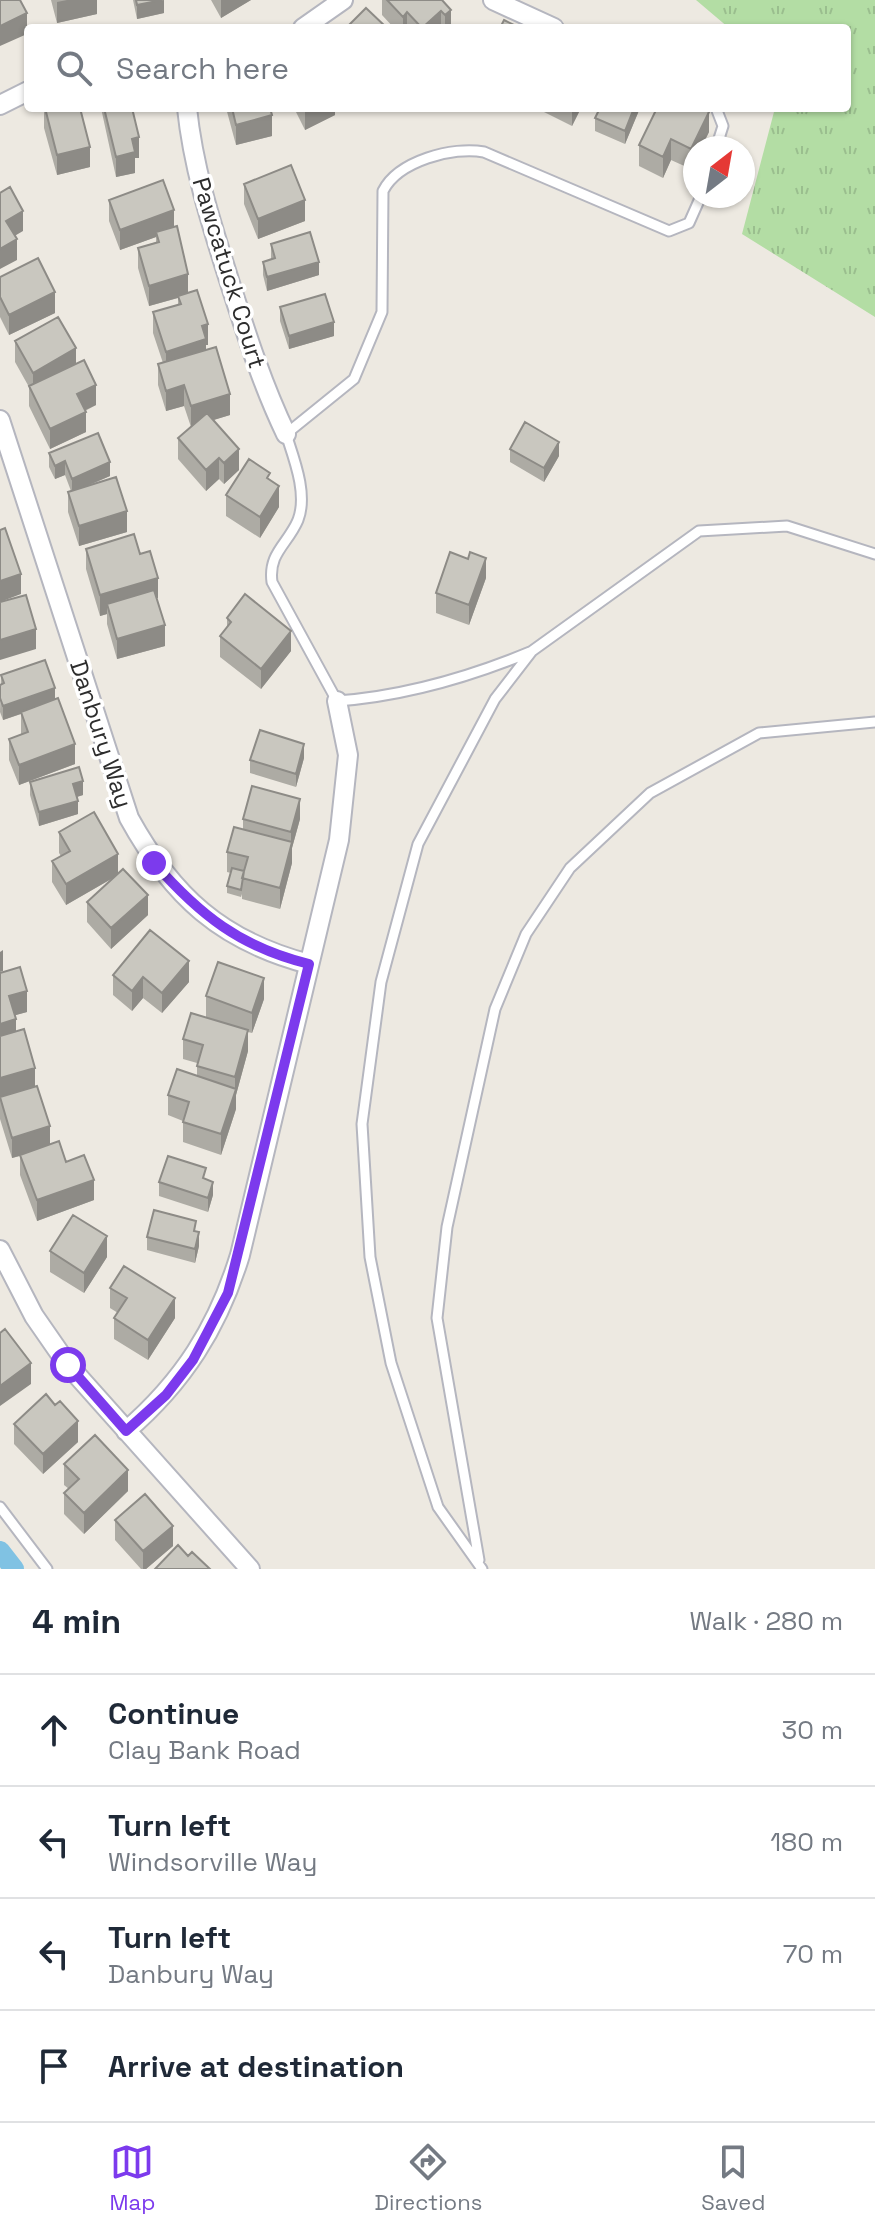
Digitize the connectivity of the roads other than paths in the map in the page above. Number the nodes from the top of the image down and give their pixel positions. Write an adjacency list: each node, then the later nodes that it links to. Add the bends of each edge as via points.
1 (343, 0): 3 (street)
2 (493, 0): 4 (street)
3 (309, 24)
4 (545, 24)
5 (24, 93): 6 (street)
6 (0, 105)
7 (187, 112): 12 (street, Pawcatuck Court, via 210,219 263,387)
8 (718, 112): 9 (lane, via 723,126)
9 (720, 136)
10 (696, 208): 12 (lane, via 689,223 669,231 476,151 455,150 399,171 383,191 382,312 354,379)
11 (0, 420): 13 (street, Danbury Way)
12 (286, 434): 16 (lane, via 299,474 299,513 270,566 272,582)
13 (4, 444): 18 (street, Danbury Way, via 129,818 154,863 190,903 225,930 263,950)
14 (875, 554): 15 (lane, via 787,526 699,531)
15 (532, 651): 16 (lane, via 473,675 385,697); 22 (lane, via 495,699 418,844 381,982 362,1124 370,1257 391,1363 438,1507)
16 (337, 701): 18 (street, via 348,755 345,798)
17 (875, 722): 22 (lane, via 759,733 650,793 570,868 526,934 495,1009 447,1227 437,1318)
18 (309, 964): 20 (street, via 228,1293 193,1360 166,1395)
19 (0, 1250): 20 (street, via 42,1328)
20 (126, 1431): 24 (street)
21 (0, 1507): 23 (lane)
22 (481, 1566)
23 (47, 1569)
24 (250, 1569)

